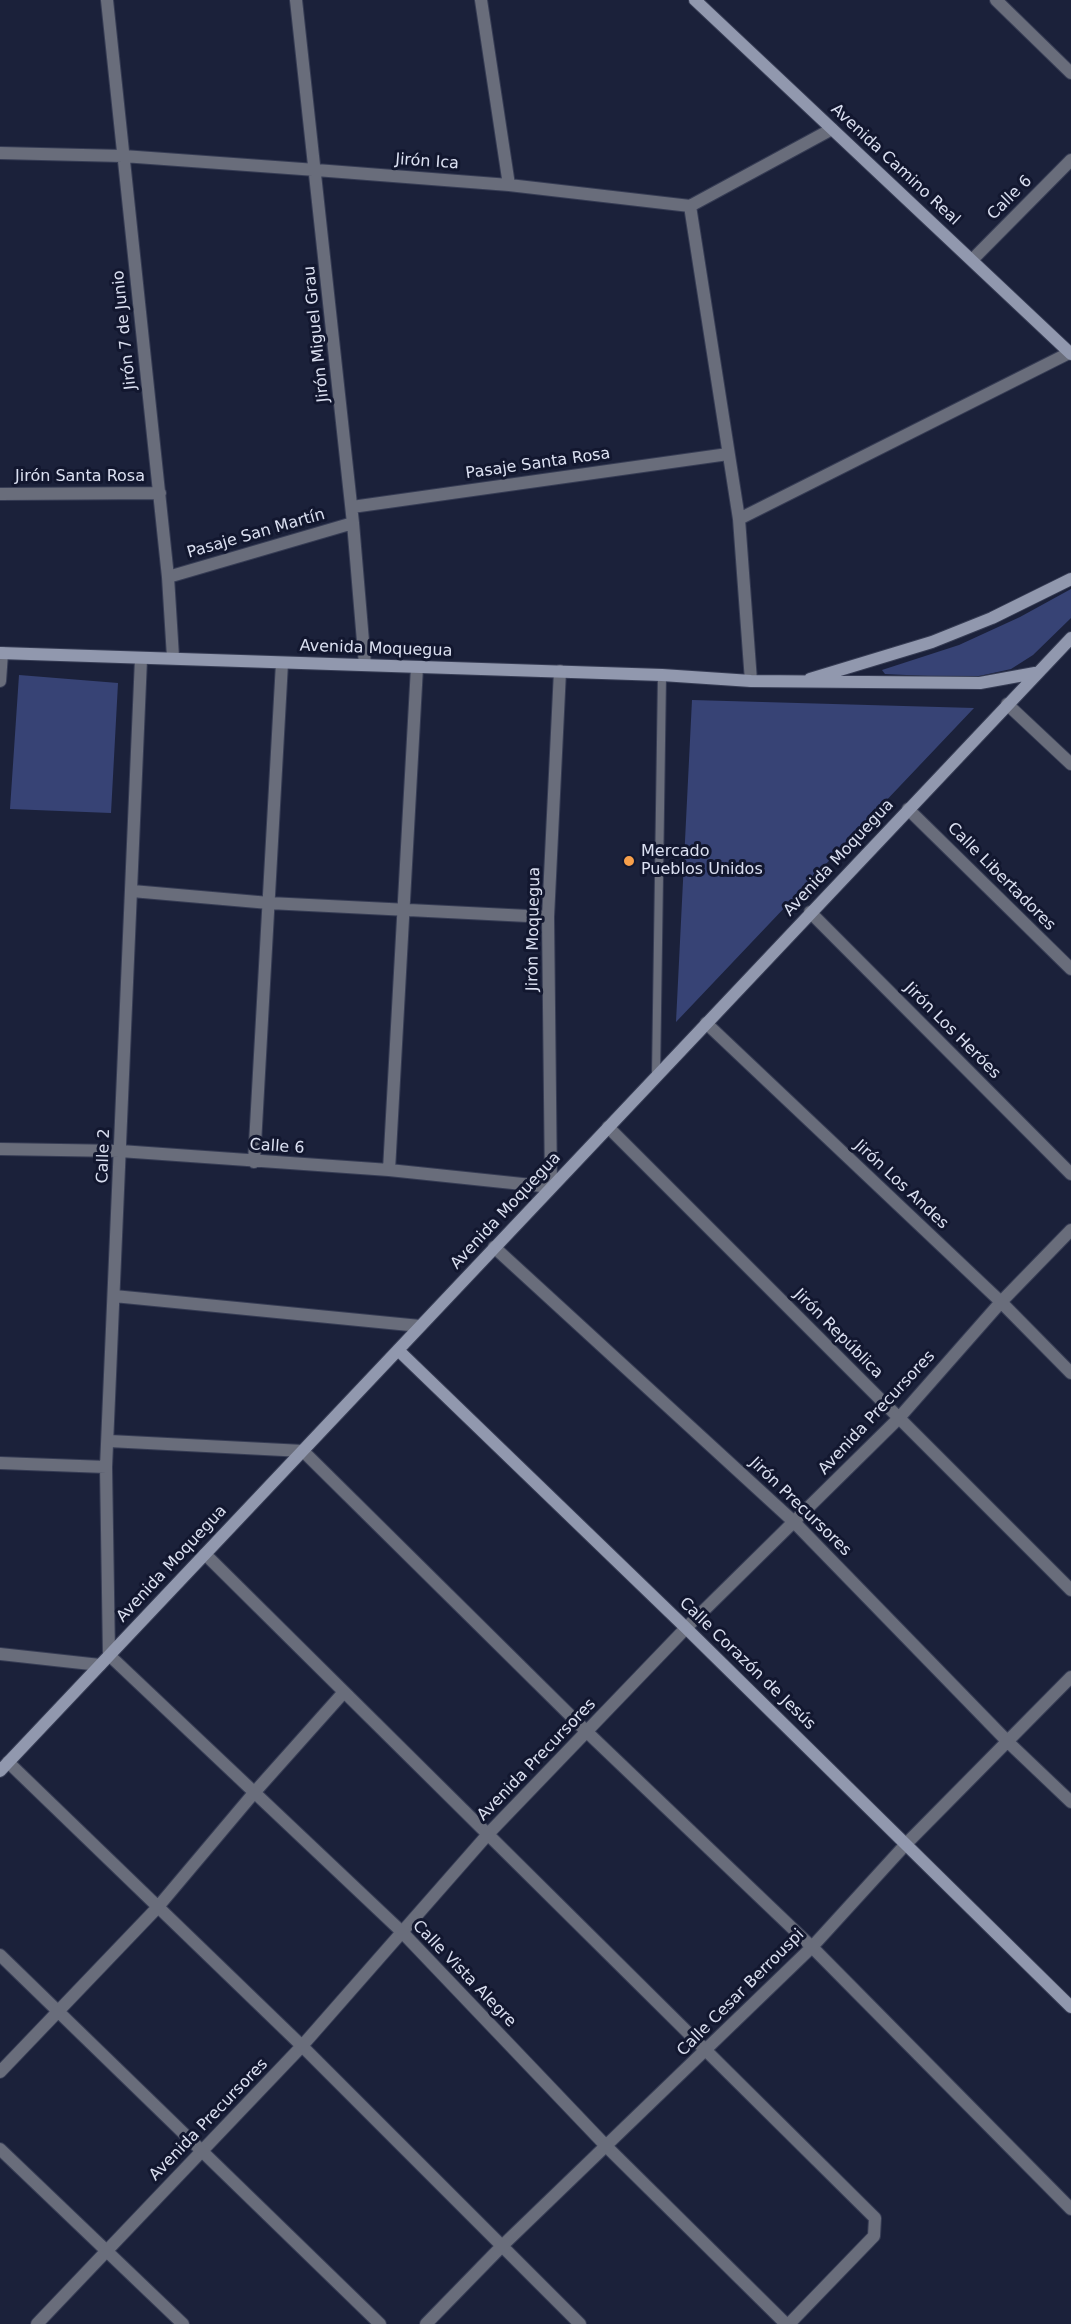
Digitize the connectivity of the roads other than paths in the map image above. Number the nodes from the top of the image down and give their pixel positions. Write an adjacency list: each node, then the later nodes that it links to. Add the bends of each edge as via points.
1 (108, 0): 9 (street, Jirón 7 de Junio)
2 (296, 0): 11 (street, Jirón Miguel Grau)
3 (481, 0): 12 (street)
4 (996, 0): 6 (street)
5 (703, 2): 7 (street, Avenida Camino Real)
6 (1071, 73)
7 (832, 129): 13 (street); 14 (street, Avenida Camino Real)
8 (0, 153): 9 (street, Jirón Ica)
9 (123, 156): 11 (street, Jirón Ica); 17 (street, Jirón 7 de Junio)
10 (1071, 160): 14 (street, Calle 6)
11 (316, 170): 12 (street, Jirón Ica); 19 (street, Jirón Miguel Grau)
12 (508, 185): 13 (street, Jirón Ica)
13 (690, 206): 16 (street)
14 (973, 260): 15 (street, Avenida Camino Real)
15 (1071, 353): 20 (street)
16 (728, 454): 19 (street, Pasaje Santa Rosa); 20 (street)
17 (160, 493): 18 (street, Jirón Santa Rosa); 22 (street, Jirón 7 de Junio)
18 (0, 494)
19 (352, 507): 21 (street, Jirón Miguel Grau)
20 (739, 519): 35 (street)
21 (353, 522): 22 (street, Pasaje San Martín); 29 (street, Jirón Miguel Grau)
22 (168, 577): 26 (street, Jirón 7 de Junio)
23 (1071, 579): 35 (street, Avenida Moquegua, via 932,642 808,680)
24 (1071, 638): 32 (street, Avenida Moquegua)
25 (1, 653): 27 (street, Avenida Moquegua); 34 (street)
26 (172, 657): 27 (street, Avenida Moquegua); 28 (street, Avenida Moquegua)
27 (141, 659): 39 (street, Calle 2)
28 (282, 663): 29 (street, Avenida Moquegua); 40 (street)
29 (365, 665): 30 (street, Avenida Moquegua)
30 (417, 667): 31 (street, Avenida Moquegua); 41 (street)
31 (560, 671): 33 (street, Avenida Moquegua); 43 (street, Jirón Moquegua)
32 (1035, 674): 35 (street, Avenida Moquegua, via 980,683); 36 (street, Avenida Moquegua)
33 (662, 675): 35 (street, Avenida Moquegua); 46 (lane)
34 (0, 681)
35 (751, 681)
36 (1007, 704): 37 (street); 38 (street, Avenida Moquegua)
37 (1071, 764)
38 (908, 809): 42 (street, Avenida Moquegua); 44 (street, Calle Libertadores)
39 (132, 891): 40 (street); 49 (street, Calle 2)
40 (269, 903): 41 (street); 50 (street)
41 (404, 911): 43 (street); 51 (street)
42 (810, 912): 45 (street, Avenida Moquegua); 52 (street, Jirón Los Heróes)
43 (548, 918): 53 (street, Jirón Moquegua)
44 (1071, 969)
45 (706, 1023): 46 (street, Avenida Moquegua); 57 (street, Jirón Los Andes)
46 (656, 1076): 47 (street, Avenida Moquegua)
47 (608, 1126): 53 (street, Avenida Moquegua); 61 (street, Jirón República)
48 (0, 1149): 49 (street, Calle 6)
49 (120, 1150): 50 (street, Calle 6); 56 (street, Calle 2)
50 (254, 1162): 51 (street, Calle 6)
51 (389, 1170): 53 (street, Calle 6)
52 (1071, 1174)
53 (551, 1187): 55 (street, Avenida Moquegua)
54 (1071, 1230): 57 (street, Avenida Precursores)
55 (494, 1247): 58 (street, Avenida Moquegua); 66 (street, Jirón Precursores)
56 (114, 1296): 58 (street); 62 (street, Calle 2)
57 (1001, 1302): 60 (street, Jirón Los Andes); 61 (street, Avenida Precursores)
58 (420, 1326): 59 (street, Avenida Moquegua)
59 (398, 1350): 63 (street, Avenida Moquegua); 69 (street, Calle Corazón de Jesús)
60 (1071, 1373)
61 (898, 1419): 66 (street, Avenida Precursores); 68 (street, Jirón República)
62 (109, 1441): 63 (street); 65 (street, Calle 2)
63 (303, 1450): 67 (street, Avenida Moquegua); 75 (street)
64 (0, 1463): 65 (street)
65 (106, 1467): 71 (street, Calle 2)
66 (795, 1522): 69 (street, Avenida Precursores); 76 (street, Jirón Precursores)
67 (205, 1554): 71 (street, Avenida Moquegua); 74 (street)
68 (1071, 1590)
69 (686, 1628): 75 (street, Avenida Precursores); 81 (street, Calle Corazón de Jesús)
70 (0, 1654): 72 (street)
71 (109, 1655): 72 (street, Avenida Moquegua); 78 (street, Calle Vista Alegre)
72 (100, 1665): 77 (street, Avenida Moquegua)
73 (1071, 1677): 76 (street, Calle Cesar Berrouspi)
74 (344, 1692): 78 (street); 80 (street)
75 (587, 1732): 80 (street, Avenida Precursores); 84 (street)
76 (1008, 1742): 79 (street, Jirón Precursores); 81 (street, Calle Cesar Berrouspi)
77 (4, 1766): 82 (street)
78 (253, 1794): 82 (street); 83 (street, Calle Vista Alegre)
79 (1071, 1802)
80 (489, 1833): 83 (street, Avenida Precursores); 89 (street)
81 (906, 1844): 84 (street, Calle Cesar Berrouspi); 86 (street, Calle Corazón de Jesús)
82 (157, 1908): 87 (street); 88 (street)
83 (402, 1932): 88 (street, Avenida Precursores); 91 (street, Calle Vista Alegre)
84 (812, 1947): 89 (street, Calle Cesar Berrouspi); 94 (street)
85 (0, 1955): 87 (street)
86 (1070, 2007)
87 (57, 2012): 90 (street); 93 (street)
88 (302, 2046): 93 (street, Avenida Precursores); 95 (street)
89 (705, 2051): 91 (street, Calle Cesar Berrouspi); 102 (street, via 875,2218 874,2236)
90 (0, 2072)
91 (607, 2147): 95 (street, Calle Cesar Berrouspi); 102 (street, Calle Vista Alegre)
92 (0, 2149): 96 (street)
93 (202, 2150): 96 (street, Avenida Precursores); 99 (street)
94 (1071, 2209)
95 (502, 2246): 100 (street, Calle Cesar Berrouspi); 101 (street)
96 (107, 2253): 97 (street, Avenida Precursores); 98 (street)
97 (37, 2324)
98 (183, 2324)
99 (380, 2324)
100 (426, 2324)
101 (580, 2324)
102 (787, 2324)

